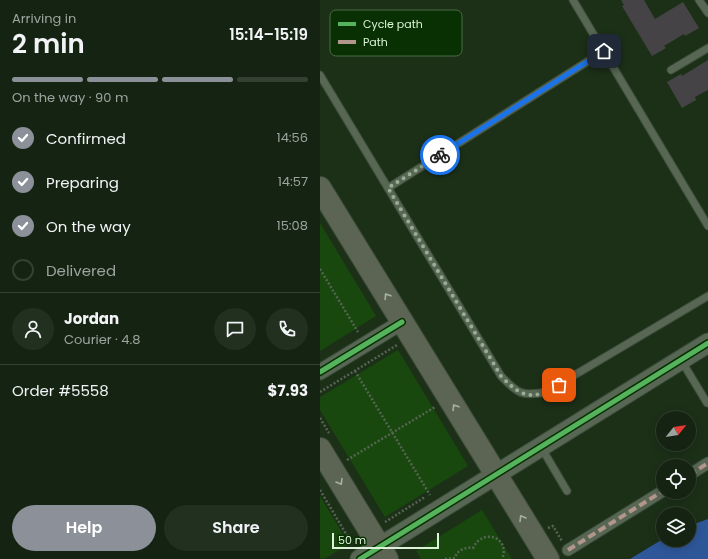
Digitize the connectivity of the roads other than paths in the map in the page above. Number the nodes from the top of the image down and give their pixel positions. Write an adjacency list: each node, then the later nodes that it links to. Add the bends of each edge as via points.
1 (573, 0): 5 (lane)
2 (699, 0): 3 (lane)
3 (708, 13)
4 (708, 48): 6 (lane)
5 (604, 51): 9 (lane); 10 (lane)
6 (671, 70)
7 (320, 75): 9 (lane)
8 (320, 188): 12 (main road, one-way to 8)
9 (388, 188): 11 (lane, via 501,376 522,394 546,392)
10 (708, 226)
11 (708, 296)
12 (401, 333): 15 (street); 21 (main road, one-way to 12)
13 (708, 343): 14 (street)
14 (681, 360): 16 (lane); 18 (street)
15 (320, 372)
16 (707, 403)
17 (326, 443): 25 (main road, one-way to 25)
18 (541, 447): 21 (street); 22 (lane)
19 (708, 463): 20 (street)
20 (696, 471)
21 (496, 475): 25 (street); 26 (main road, one-way to 21)
22 (566, 491)
23 (656, 495): 24 (street)
24 (568, 550)
25 (383, 553): 27 (street)
26 (545, 555)
27 (361, 559)

